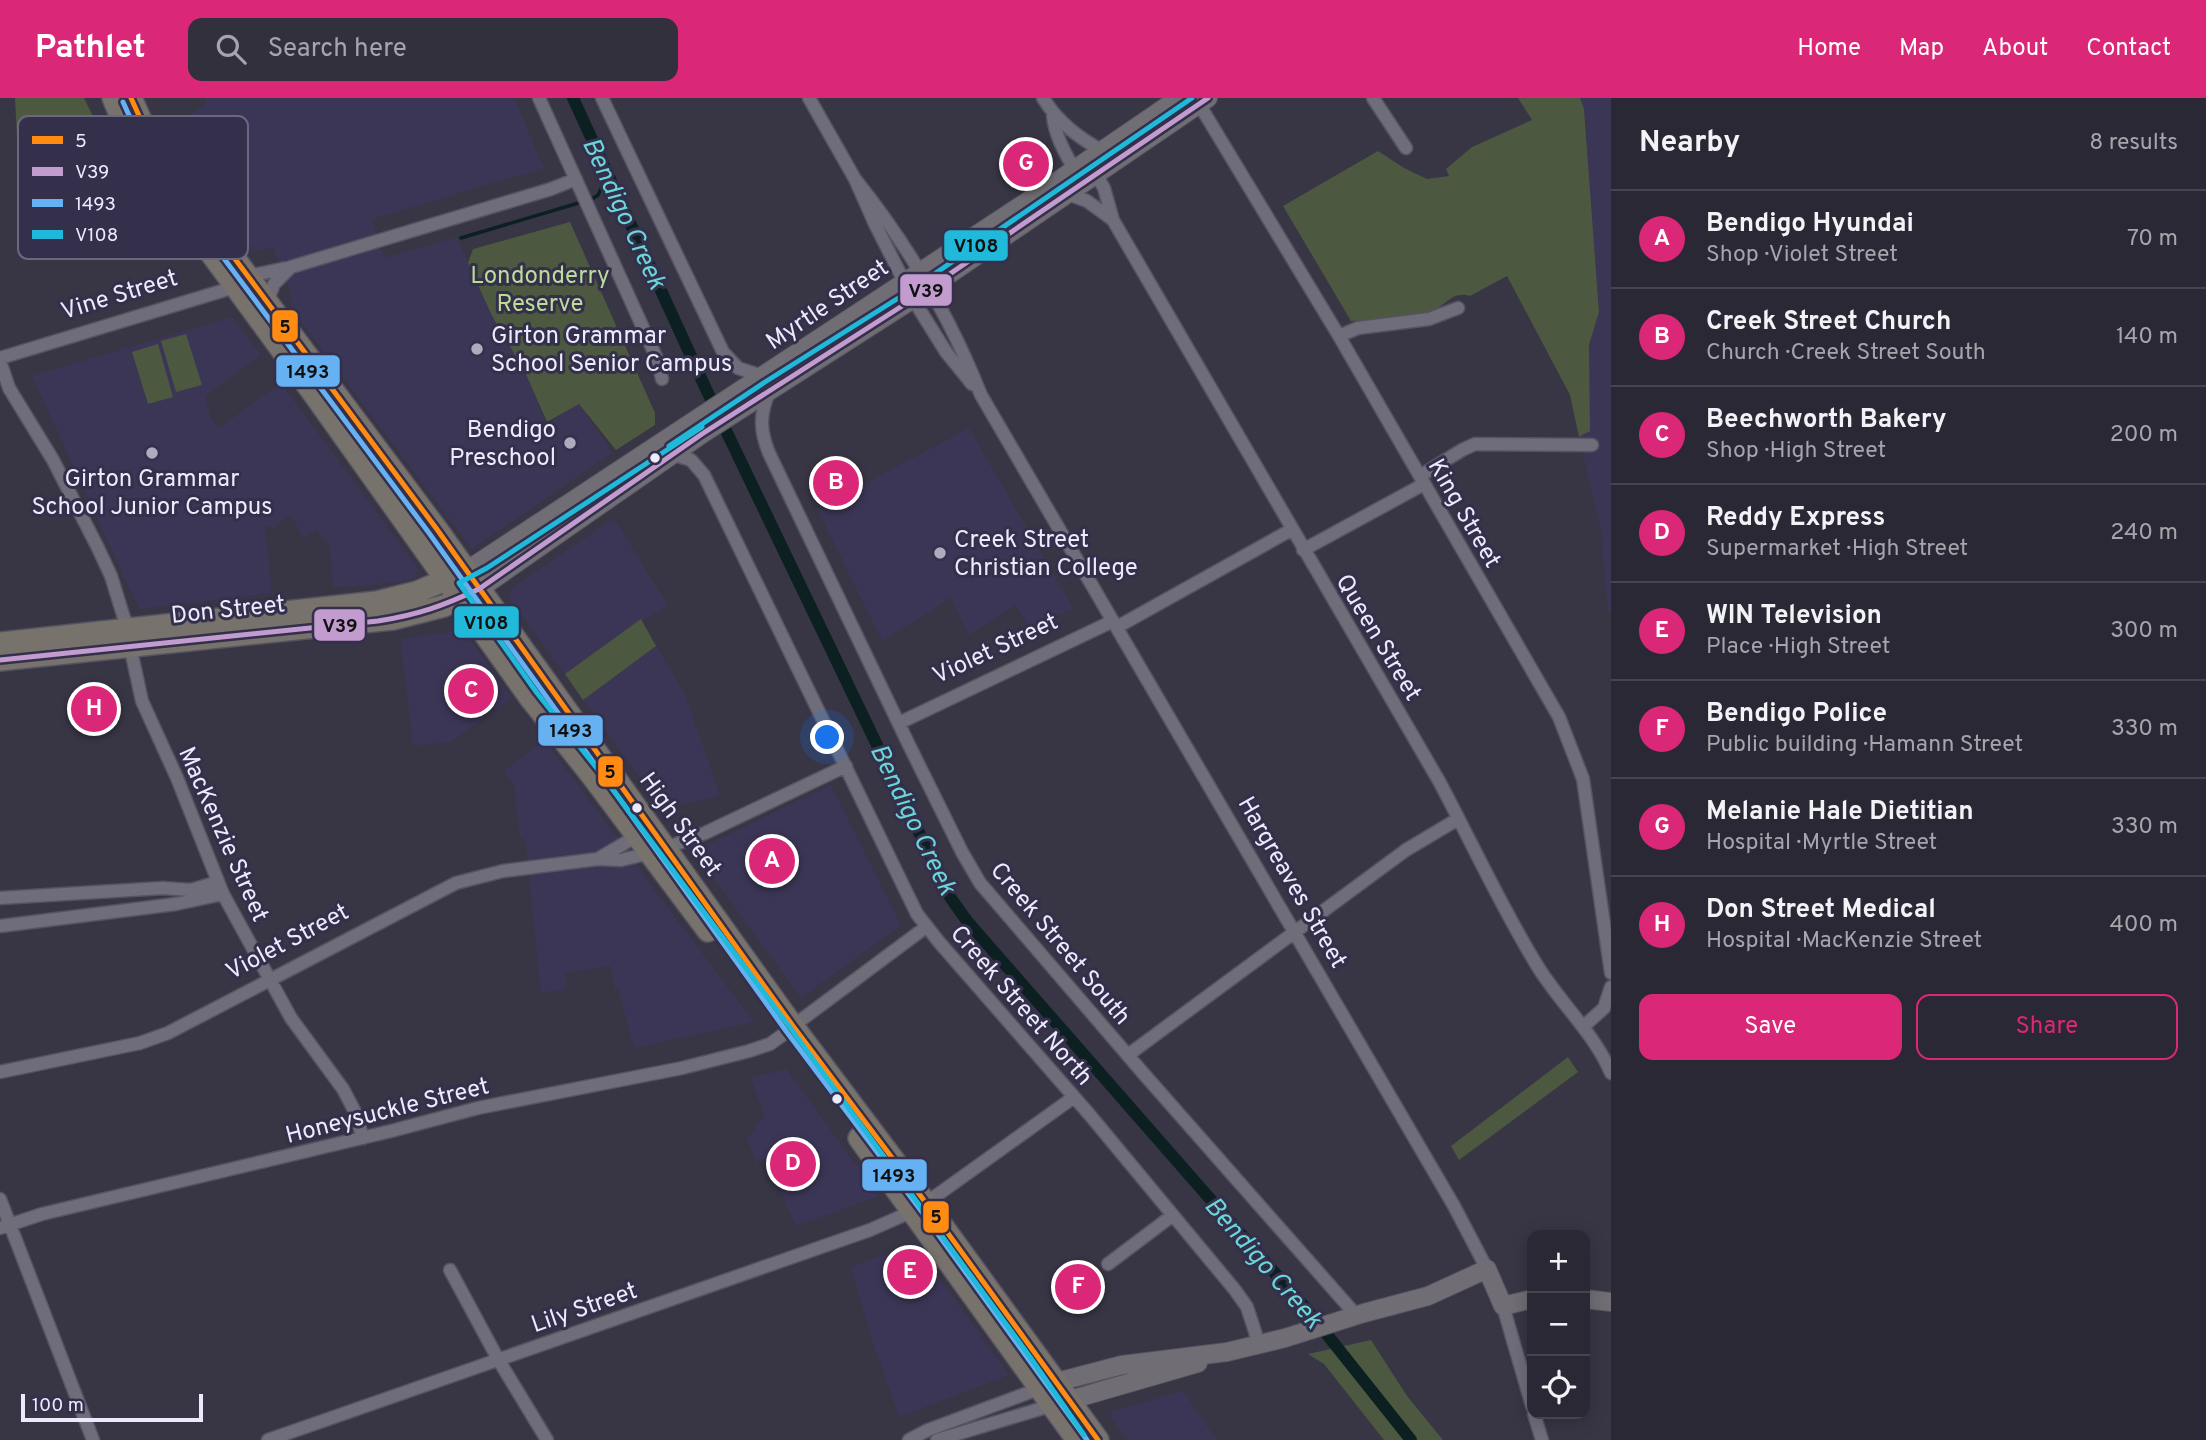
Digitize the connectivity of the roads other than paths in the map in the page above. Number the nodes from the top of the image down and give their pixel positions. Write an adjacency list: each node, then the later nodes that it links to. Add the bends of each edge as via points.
1 (113, 98): 10 (highway, High Street)
2 (131, 98): 11 (highway, High Street)
3 (539, 98): 15 (street)
4 (602, 98): 31 (street, via 723,352 738,368)
5 (809, 98): 16 (street, Hargreaves Street)
6 (1043, 98): 12 (street, Queen Street)
7 (1178, 98): 14 (main road, Myrtle Street)
8 (1373, 98): 13 (street)
9 (1204, 101): 14 (main road, Myrtle Street); 28 (street, King Street)
10 (124, 116)
11 (136, 116)
12 (1054, 116): 14 (street, Queen Street, via 1055,127); 14 (street, Queen Street, via 1081,138)
13 (1406, 148)
14 (1089, 167): 17 (main road, Myrtle Street); 18 (street, Queen Street, via 1104,188); 21 (main road, Myrtle Street)
15 (576, 179): 20 (street, Vine Street); 30 (street)
16 (855, 179): 21 (street, Hargreaves Street); 23 (street, Hargreaves Street)
17 (1068, 194): 18 (street, Queen Street); 24 (main road, Myrtle Street)
18 (1113, 220): 37 (street, Queen Street)
19 (228, 259): 22 (highway, High Street)
20 (291, 267): 22 (street, Vine Street); 26 (street, via 274,284)
21 (919, 271): 23 (main road, Myrtle Street); 24 (street, Hargreaves Street)
22 (242, 281): 26 (highway, High Street); 29 (street, Vine Street); 39 (highway, High Street)
23 (903, 282): 25 (street, Hargreaves Street); 31 (main road, Myrtle Street)
24 (930, 288): 25 (main road, Myrtle Street); 32 (street, Hargreaves Street)
25 (913, 299): 31 (main road, Myrtle Street); 32 (street, Hargreaves Street, via 946,352)
26 (267, 302): 39 (highway, High Street)
27 (1458, 308): 28 (street, via 1429,319 1359,328)
28 (1339, 336): 36 (street, King Street)
29 (0, 359): 44 (street, MacKenzie Street, via 9,388 53,460 111,576)
30 (662, 379)
31 (766, 382): 33 (main road, Myrtle Street); 47 (street, Creek Street South, via 761,419 766,445)
32 (981, 395): 42 (street, Hargreaves Street)
33 (699, 427): 35 (main road, Myrtle Street); 39 (main road, Myrtle Street)
34 (1592, 445): 36 (street, via 1475,444)
35 (672, 454): 40 (main road, Myrtle Street); 49 (street, Creek Street North, via 691,460 704,475)
36 (1422, 480): 38 (street); 58 (street, King Street, via 1568,736 1583,779)
37 (1292, 530): 38 (street, Queen Street); 42 (street, Violet Street)
38 (1303, 550): 50 (street, Queen Street)
39 (456, 576): 40 (highway, High Street); 41 (highway, High Street); 43 (highway, Don Street, via 377,602)
40 (479, 589): 41 (highway, Don Street); 48 (highway, High Street)
41 (460, 599): 43 (highway, Don Street, via 393,618); 48 (highway, High Street, via 530,698)
42 (1115, 624): 47 (street, Violet Street); 57 (street, Hargreaves Street)
43 (173, 633): 44 (highway, Don Street)
44 (128, 635): 45 (highway, Don Street); 46 (highway, Don Street); 53 (street, MacKenzie Street, via 142,701)
45 (0, 643)
46 (0, 660)
47 (899, 723): 63 (street, Creek Street South, via 980,883)
48 (589, 757): 51 (highway, High Street)
49 (846, 766): 51 (street, Violet Street, via 705,833); 56 (street, Creek Street North)
50 (1458, 819): 57 (street, via 1406,850); 61 (street, Queen Street, via 1536,965)
51 (651, 841): 52 (street, Violet Street); 52 (street, Violet Street, via 621,860); 62 (highway, High Street)
52 (598, 859): 59 (street, Violet Street, via 503,871 456,883)
53 (220, 888): 54 (street); 55 (street, via 176,904); 59 (street, MacKenzie Street)
54 (0, 898)
55 (0, 926)
56 (926, 927): 62 (street, Honeysuckle Street); 66 (street, Creek Street North)
57 (1295, 933): 63 (street); 73 (street, Hargreaves Street)
58 (1611, 973)
59 (270, 979): 64 (street, Violet Street, via 154,1039); 67 (street, MacKenzie Street, via 299,1031 343,1089)
60 (1611, 987): 61 (street, via 1604,1008)
61 (1584, 1026): 65 (street, Queen Street)
62 (788, 1030): 67 (street, Honeysuckle Street, via 760,1047 695,1064 478,1108); 69 (highway, High Street)
63 (1128, 1055): 79 (street, Creek Street South, via 1335,1291)
64 (0, 1072)
65 (1611, 1073)
66 (1073, 1097): 69 (street, Lily Street); 70 (street, Creek Street North)
67 (363, 1138): 71 (street, Honeysuckle Street)
68 (0, 1199): 71 (street)
69 (919, 1207): 81 (street, Lily Street, via 870,1230); 83 (highway, High Street)
70 (1173, 1215): 72 (street); 80 (street, Creek Street North, via 1242,1299)
71 (5, 1226): 85 (street)
72 (1108, 1264)
73 (1488, 1269): 78 (main road, Hargreaves Street); 79 (main road, via 1428,1296)
74 (450, 1270): 81 (street)
75 (1527, 1300): 78 (main road)
76 (1590, 1300): 77 (main road)
77 (1611, 1302)
78 (1503, 1306): 82 (street, Hargreaves Street)
79 (1364, 1313): 80 (main road)
80 (1259, 1344): 83 (main road, via 1177,1370)
81 (498, 1359): 86 (street, Lily Street); 87 (street)
82 (1527, 1389)
83 (1055, 1394): 88 (street, via 946,1423); 89 (street); 90 (highway, High Street); 91 (highway, High Street)
84 (1536, 1419): 92 (street)
85 (93, 1440)
86 (268, 1440)
87 (547, 1440)
88 (909, 1440)
89 (937, 1440)
90 (1077, 1440)
91 (1098, 1440)
92 (1542, 1440)

